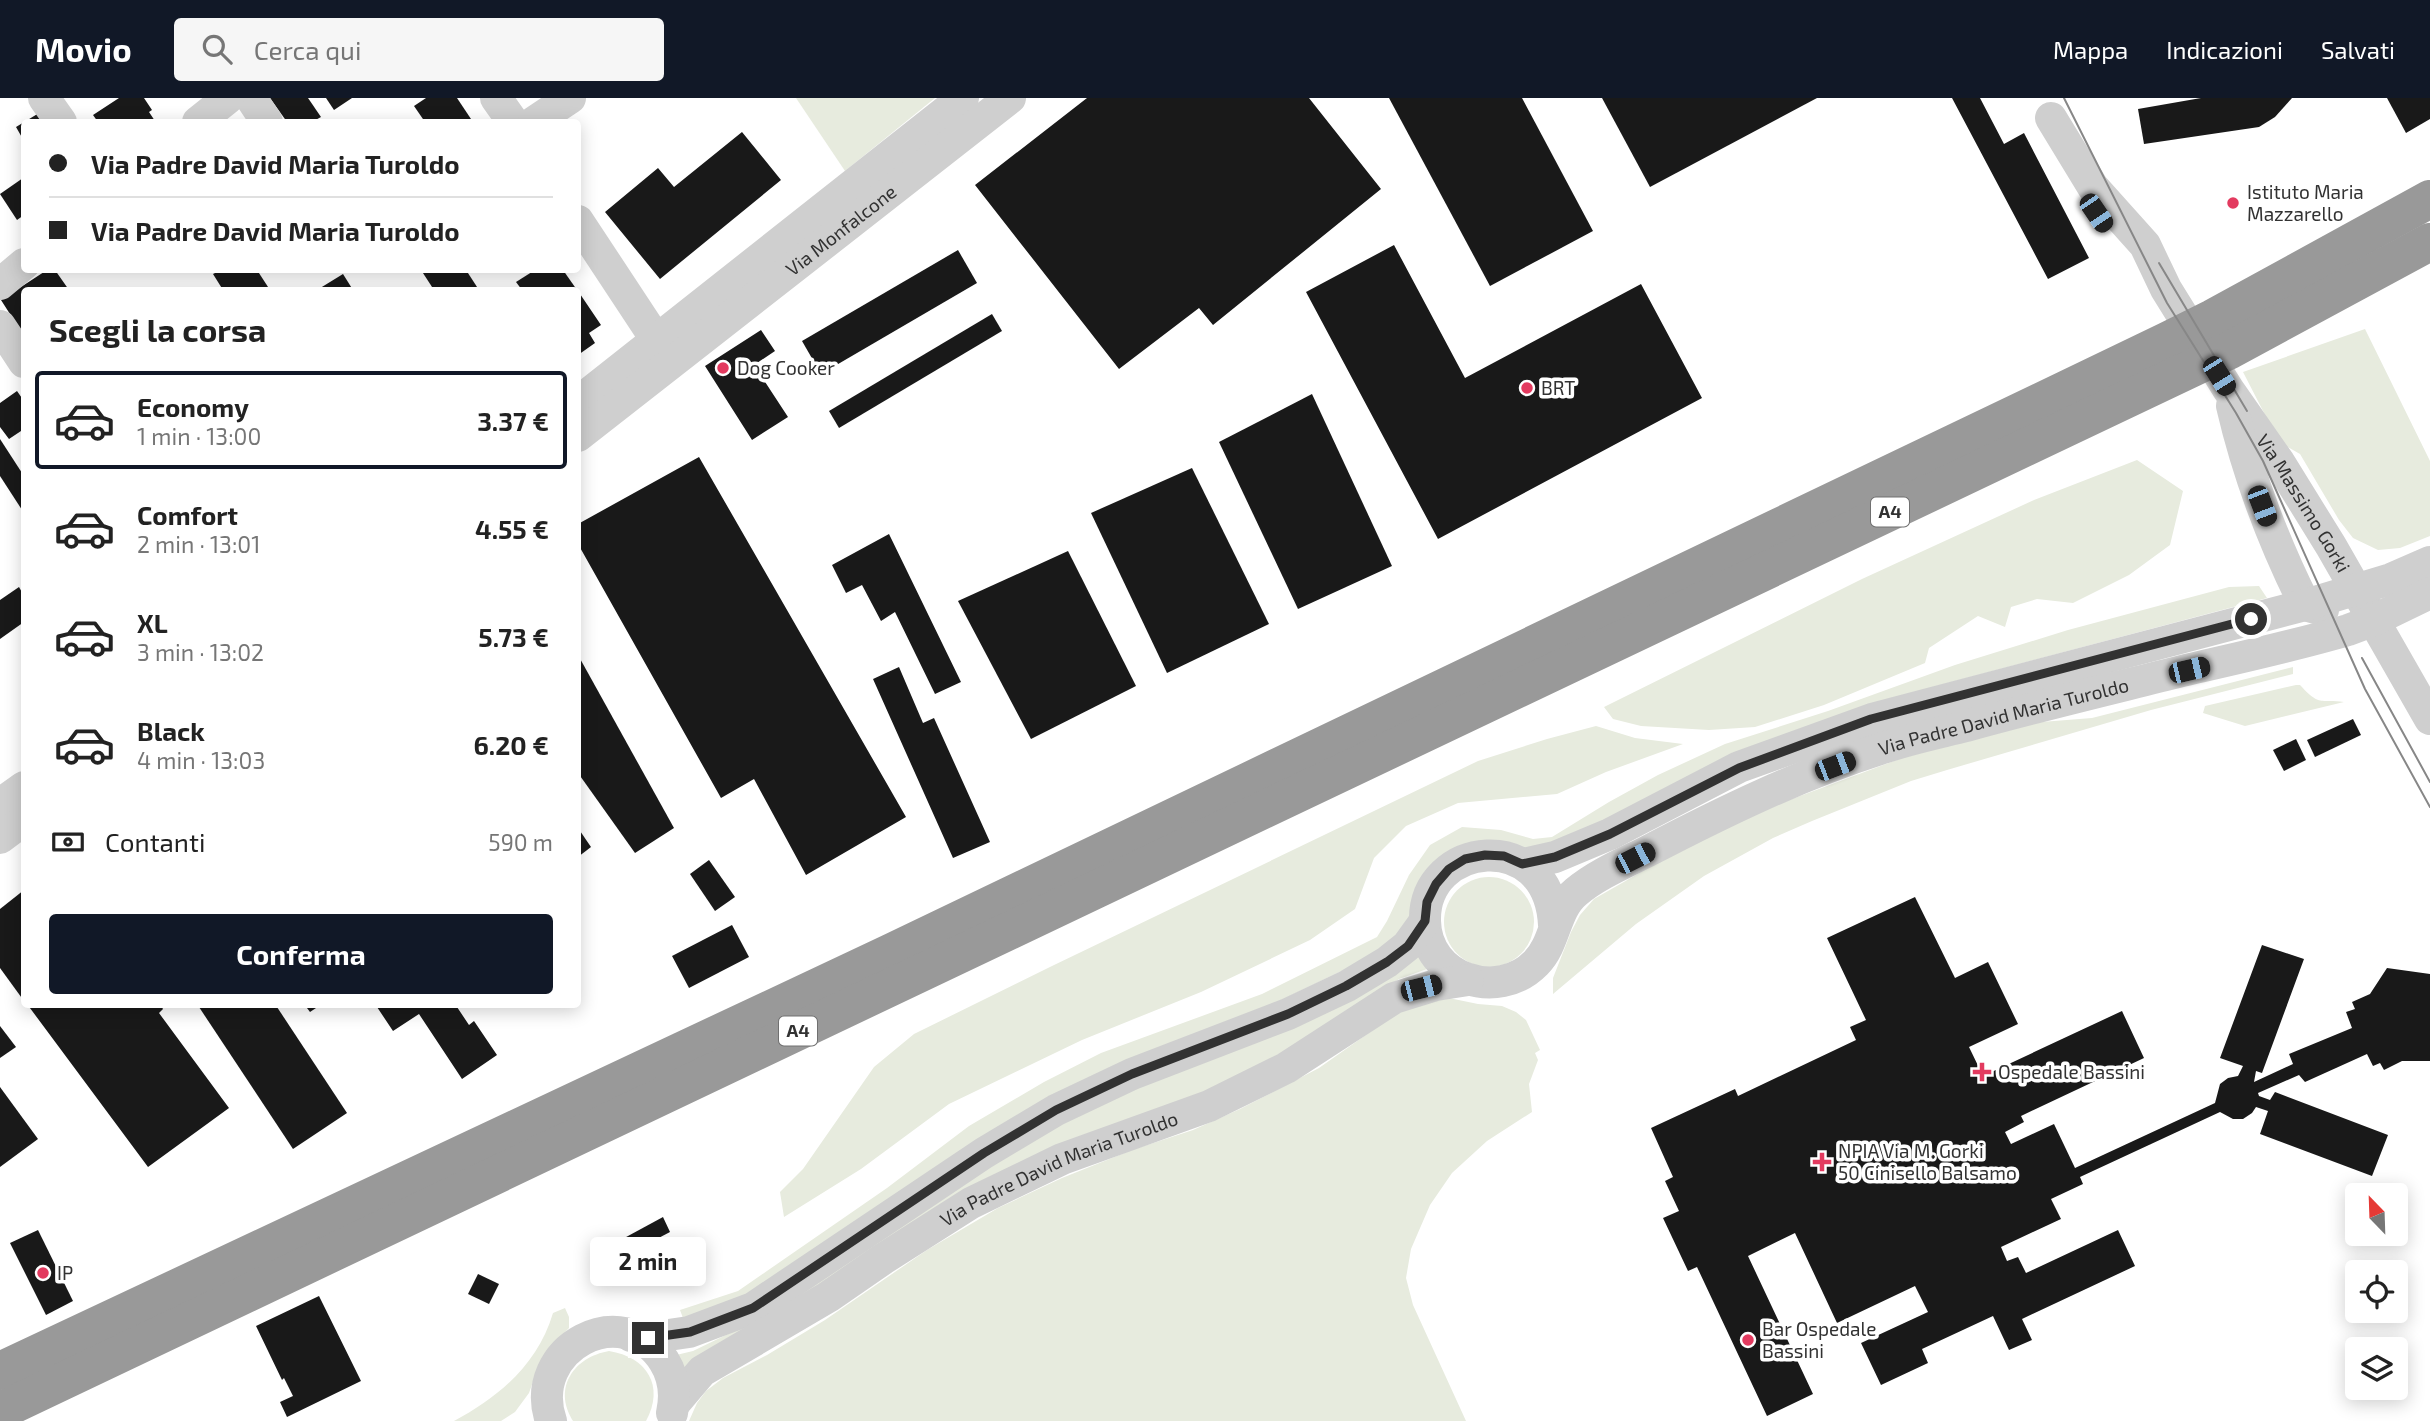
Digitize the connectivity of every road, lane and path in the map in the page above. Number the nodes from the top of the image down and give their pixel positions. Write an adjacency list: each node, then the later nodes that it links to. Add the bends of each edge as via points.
1 (44, 98): 9 (street)
2 (228, 98): 10 (street)
3 (251, 98): 11 (street)
4 (496, 98): 12 (street)
5 (569, 98): 13 (street)
6 (963, 98): 21 (street, Via Monfalcone)
7 (1010, 98): 21 (street, Via Monfalcone)
8 (2046, 108): 24 (street, Via Massimo Gorki, via 2094,187 2145,245 2166,289)
9 (59, 119)
10 (202, 119)
11 (265, 119)
12 (511, 119)
13 (538, 119)
14 (2430, 199): 20 (highway, A4)
15 (581, 226): 21 (street)
16 (2430, 242): 20 (highway, A4)
17 (21, 266): 18 (street)
18 (0, 284)
19 (0, 326): 23 (street)
20 (2222, 334): 22 (highway, A4)
21 (664, 351): 25 (street); 26 (street)
22 (2175, 356): 42 (highway, A4); 44 (highway, A4)
23 (21, 358)
24 (2228, 389): 28 (street, Via Massimo Gorki, via 2279,462); 30 (street, Via Massimo Gorki, via 2240,444 2285,566)
25 (581, 400)
26 (581, 433)
27 (2430, 562): 28 (street, Via Padre David Maria Turoldo)
28 (2355, 590): 30 (street, Via Padre David Maria Turoldo); 31 (street, Via Massimo Gorki)
29 (2430, 593): 31 (street, Via Padre David Maria Turoldo)
30 (2305, 604): 31 (street); 37 (street, Via Padre David Maria Turoldo, via 1871,719 1739,768 1555,857)
31 (2372, 621): 32 (street, Via Massimo Gorki); 39 (street, Via Padre David Maria Turoldo, via 1880,749 1745,801 1613,869 1574,893)
32 (2430, 719)
33 (21, 788): 34 (street)
34 (0, 804)
35 (21, 822): 36 (street)
36 (0, 838)
37 (1522, 864): 38 (street, via 1504,856 1465,859 1436,884); 39 (street, via 1547,890)
38 (1425, 921): 40 (street, via 1437,957); 41 (street, Via Padre David Maria Turoldo, via 1408,946 1346,986 1056,1110 753,1308 690,1332)
39 (1554, 925): 40 (street, via 1549,944 1526,972 1494,984)
40 (1468, 980): 45 (street, Via Padre David Maria Turoldo, via 1394,998 1286,1068 1209,1106 1062,1159 971,1203 828,1297 702,1371)
41 (631, 1336): 43 (street, Via Padre David Maria Turoldo, via 598,1334 575,1343 556,1362); 45 (street, via 661,1357 672,1380)
42 (0, 1371)
43 (547, 1386): 46 (street, via 534,1412); 47 (street)
44 (0, 1411)
45 (672, 1413)
46 (523, 1421)
47 (551, 1421)

